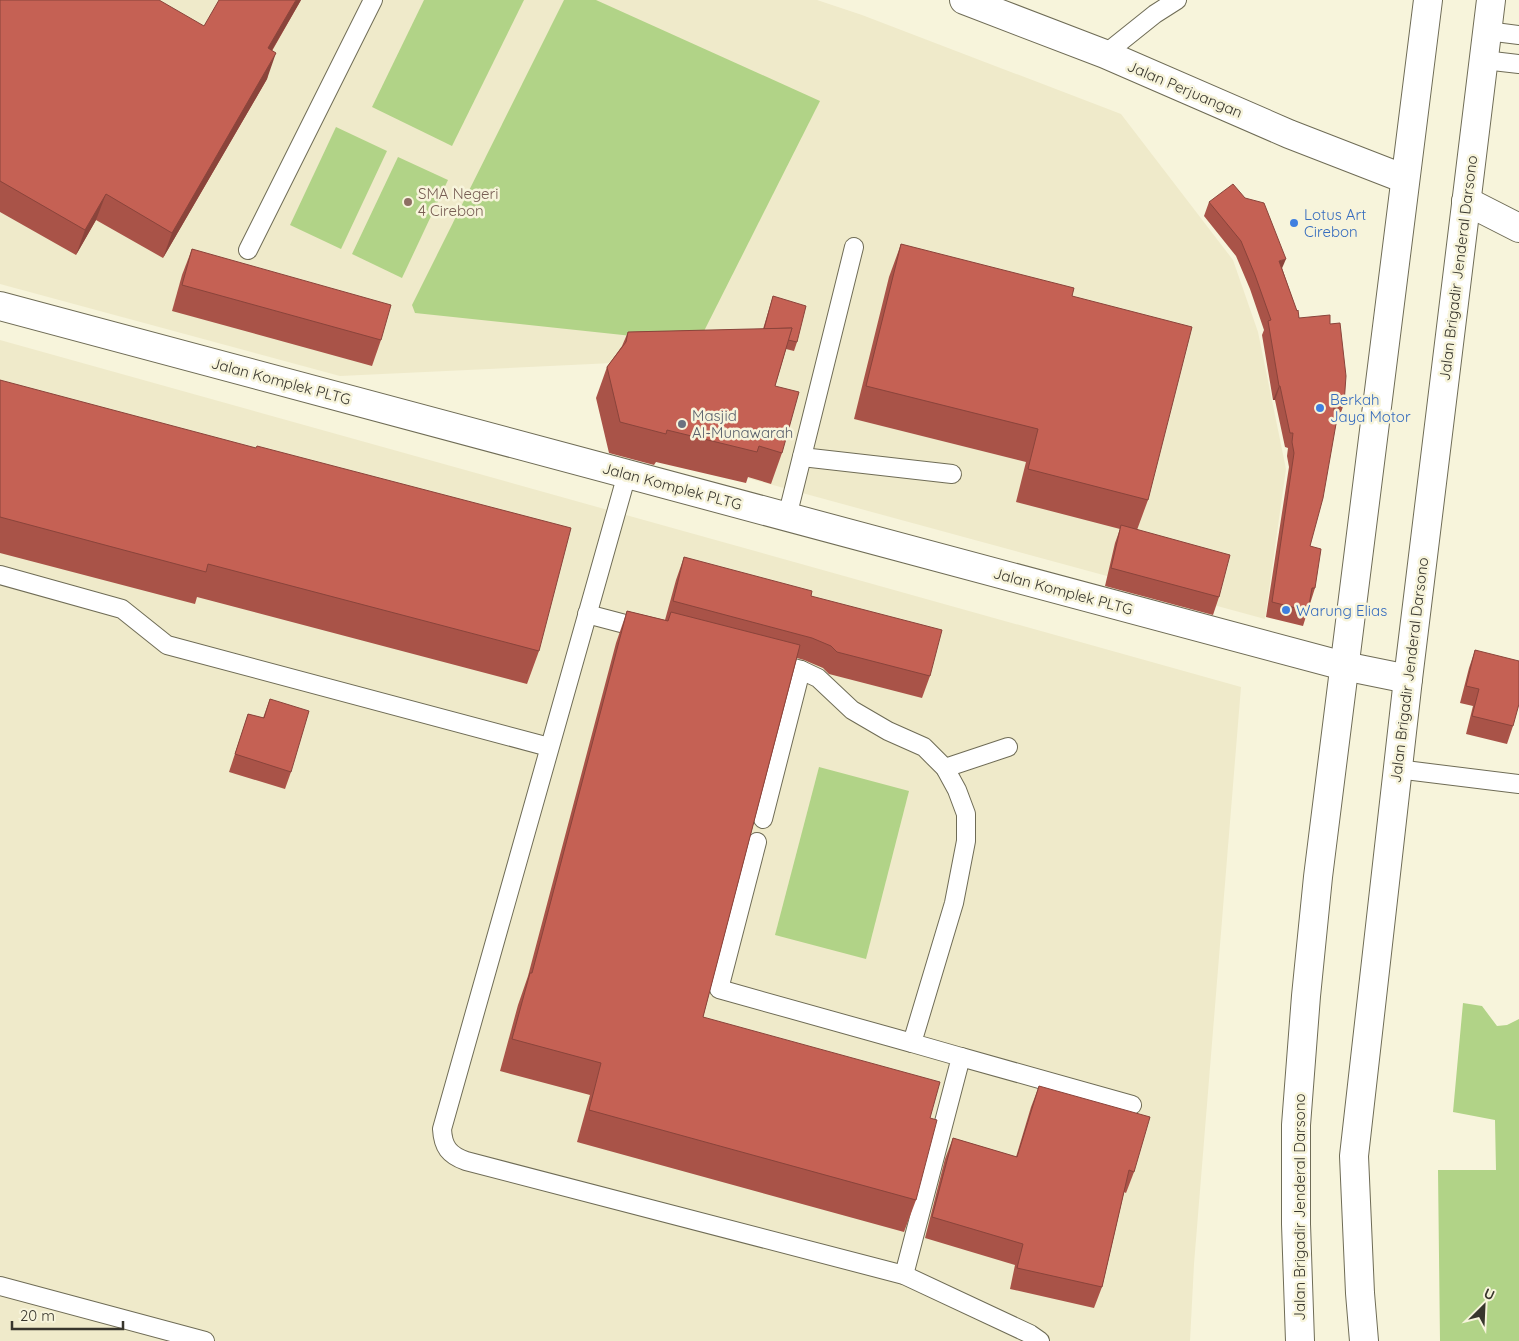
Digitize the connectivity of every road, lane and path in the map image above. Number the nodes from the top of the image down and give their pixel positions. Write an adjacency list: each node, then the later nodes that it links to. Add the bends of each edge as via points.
1 (373, 0): 15 (lane)
2 (964, 0): 8 (main road, Jalan Perjuangan)
3 (1177, 0): 8 (lane)
4 (1428, 0): 11 (main road, Jalan Brigadir Jenderal Darsono)
5 (1492, 0): 6 (main road, Jalan Brigadir Jenderal Darsono)
6 (1488, 31): 7 (lane); 9 (main road, Jalan Brigadir Jenderal Darsono)
7 (1519, 35)
8 (1105, 54): 11 (main road, Jalan Perjuangan, via 1289,134)
9 (1484, 60): 10 (lane); 12 (main road, Jalan Brigadir Jenderal Darsono)
10 (1519, 64)
11 (1405, 180): 25 (main road, Jalan Brigadir Jenderal Darsono)
12 (1466, 201): 13 (main road); 27 (main road, Jalan Brigadir Jenderal Darsono)
13 (1519, 228)
14 (854, 247): 17 (lane)
15 (248, 250)
16 (0, 306): 18 (main road, Jalan Komplek PLTG)
17 (802, 457): 19 (lane); 20 (lane)
18 (627, 474): 20 (main road, Jalan Komplek PLTG); 22 (lane)
19 (952, 474)
20 (787, 517): 25 (main road, Jalan Komplek PLTG)
21 (0, 575): 28 (lane, via 122,609 167,645)
22 (587, 614): 23 (lane); 28 (lane)
23 (661, 634)
24 (754, 658): 26 (lane)
25 (1344, 666): 27 (main road, Jalan Komplek PLTG); 42 (main road, Jalan Brigadir Jenderal Darsono, via 1318,878 1296,1124)
26 (801, 670): 30 (lane, via 818,678 852,710 924,747); 33 (lane)
27 (1408, 679): 31 (main road, Jalan Brigadir Jenderal Darsono)
28 (549, 747): 38 (lane, via 442,1128 447,1148 454,1157 466,1161)
29 (1008, 747): 30 (lane)
30 (945, 768): 35 (lane, via 958,790 966,814 966,841 954,903)
31 (1397, 769): 32 (lane); 43 (main road, Jalan Brigadir Jenderal Darsono, via 1354,1156)
32 (1519, 784)
33 (763, 819)
34 (757, 842): 35 (lane, via 719,989)
35 (912, 1043): 36 (lane)
36 (961, 1057): 37 (lane); 38 (lane)
37 (1132, 1105)
38 (904, 1275): 41 (lane)
39 (0, 1286): 40 (lane)
40 (205, 1341)
41 (1040, 1341)
42 (1300, 1341)
43 (1364, 1341)

